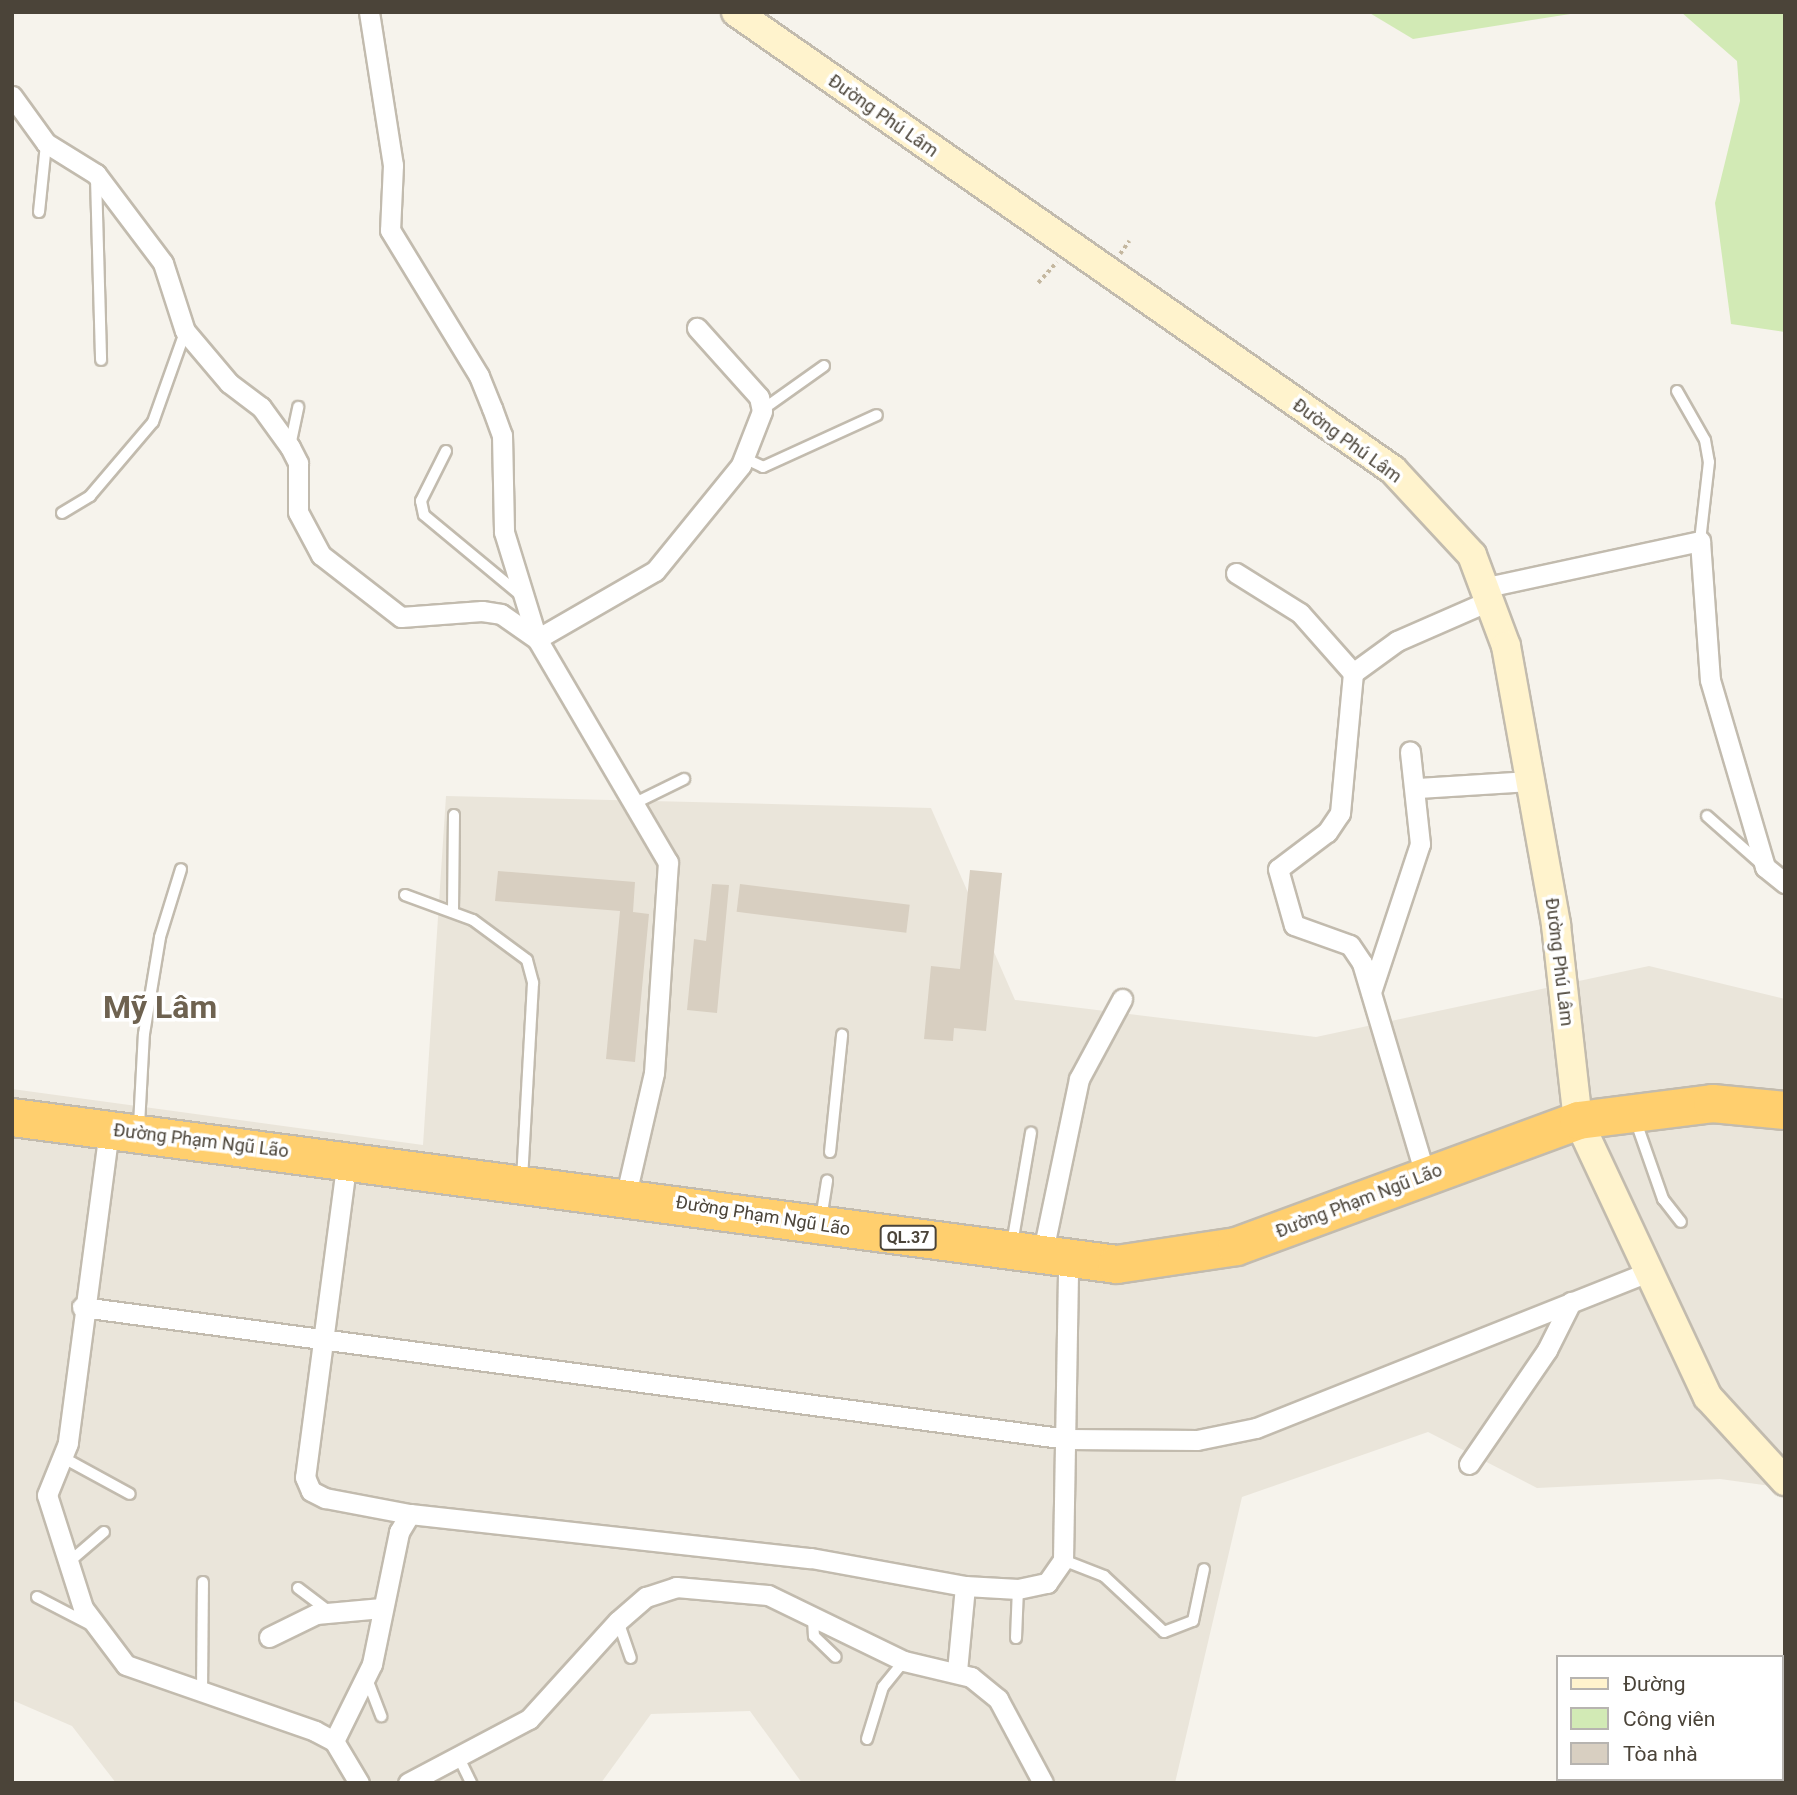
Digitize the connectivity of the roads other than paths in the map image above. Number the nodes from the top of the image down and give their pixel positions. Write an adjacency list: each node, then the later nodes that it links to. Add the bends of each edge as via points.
1 (369, 12): 22 (street, via 393,165 390,230 479,376 502,435 504,532)
2 (736, 12): 21 (main road, Đường Phú Lâm, via 1393,470 1441,516 1472,555)
3 (12, 96): 4 (street)
4 (46, 143): 5 (street); 6 (lane)
5 (96, 174): 8 (street, via 163,264); 9 (lane)
6 (39, 212)
7 (697, 328): 13 (street, via 759,397)
8 (185, 331): 15 (street, via 229,383 261,407); 18 (lane, via 153,422 90,496)
9 (101, 360)
10 (824, 366): 13 (lane)
11 (1677, 391): 19 (lane, via 1705,440 1709,462)
12 (298, 407): 15 (lane)
13 (762, 411): 17 (street)
14 (877, 415): 17 (lane, via 763,467)
15 (290, 447): 23 (street, via 298,463 304,532 321,555 385,609 401,617 501,614)
16 (446, 451): 22 (lane, via 421,501 425,516)
17 (744, 457): 23 (street, via 655,571)
18 (62, 513)
19 (1700, 541): 21 (street); 32 (street, via 1710,680)
20 (1236, 573): 24 (street, via 1300,613)
21 (1489, 594): 24 (street, via 1397,640); 27 (main road, Đường Phú Lâm)
22 (525, 599): 23 (street)
23 (537, 639): 29 (street)
24 (1353, 673): 37 (street, via 1340,813 1327,832 1278,869 1294,925 1350,945)
25 (1410, 752): 28 (street)
26 (684, 779): 29 (lane)
27 (1530, 781): 28 (street); 43 (main road, Đường Phú Lâm, via 1556,925)
28 (1418, 788): 37 (street, via 1420,844)
29 (629, 806): 51 (street, via 668,862 654,1073)
30 (454, 815): 36 (lane)
31 (1707, 816): 32 (lane)
32 (1765, 867): 34 (street)
33 (181, 869): 44 (lane, via 160,937)
34 (1785, 883)
35 (405, 895): 36 (lane)
36 (453, 911): 50 (lane, via 510,942 527,960 533,983)
37 (1371, 993): 48 (street)
38 (1122, 999): 54 (street, via 1079,1079)
39 (842, 1035): 46 (lane)
40 (1631, 1108): 41 (highway, Đường Phạm Ngũ Lão / QL.37, via 1712,1102); 43 (highway, Đường Phạm Ngũ Lão / QL.37); 52 (lane, via 1663,1199)
41 (1785, 1110)
42 (12, 1117): 44 (highway, Đường Phạm Ngũ Lão / QL.37)
43 (1578, 1120): 48 (highway, Đường Phạm Ngũ Lão / QL.37); 55 (main road, Đường Phú Lâm)
44 (124, 1132): 47 (highway, Đường Phạm Ngũ Lão / QL.37); 57 (street)
45 (1031, 1133): 54 (lane)
46 (830, 1152)
47 (346, 1159): 50 (highway, Đường Phạm Ngũ Lão / QL.37); 58 (street)
48 (1425, 1175): 54 (highway, Đường Phạm Ngũ Lão / QL.37, via 1236,1246 1116,1264)
49 (827, 1180): 53 (lane)
50 (521, 1182): 51 (highway, Đường Phạm Ngũ Lão / QL.37)
51 (626, 1194): 53 (highway, Đường Phạm Ngũ Lão / QL.37)
52 (1681, 1222)
53 (820, 1227): 54 (highway, Đường Phạm Ngũ Lão / QL.37)
54 (1040, 1256): 59 (street)
55 (1648, 1272): 56 (street); 62 (main road, Đường Phú Lâm, via 1708,1397 1731,1429)
56 (1571, 1302): 59 (street, via 1256,1428 1197,1440); 61 (street, via 1546,1350)
57 (82, 1307): 58 (street); 60 (street)
58 (325, 1343): 59 (street); 64 (street, via 305,1477 312,1491)
59 (1068, 1439): 66 (street)
60 (62, 1457): 63 (lane); 67 (street, via 47,1495)
61 (1469, 1464)
62 (1785, 1481)
63 (130, 1494)
64 (410, 1514): 70 (street, via 811,1558); 74 (street)
65 (104, 1532): 67 (lane)
66 (1063, 1560): 68 (lane, via 1104,1576 1164,1632 1194,1620); 72 (street, via 1047,1583)
67 (69, 1562): 78 (street)
68 (1205, 1569)
69 (203, 1582): 86 (lane)
70 (965, 1586): 72 (street); 84 (street)
71 (298, 1588): 75 (lane)
72 (1017, 1590): 80 (lane)
73 (37, 1597): 78 (lane)
74 (382, 1608): 75 (street); 85 (street)
75 (329, 1612): 79 (street)
76 (813, 1618): 77 (street, via 768,1595 676,1587 646,1597); 81 (lane, via 814,1636); 83 (street)
77 (618, 1621): 82 (lane); 90 (street, via 529,1720)
78 (92, 1625): 86 (street, via 126,1665)
79 (269, 1637)
80 (1016, 1638)
81 (835, 1657)
82 (631, 1658)
83 (904, 1661): 84 (street); 88 (lane, via 883,1687)
84 (957, 1671): 94 (street, via 998,1699)
85 (367, 1679): 87 (lane); 89 (street)
86 (202, 1696): 89 (street)
87 (381, 1716)
88 (867, 1739)
89 (334, 1741): 91 (street)
90 (459, 1758): 92 (street); 93 (lane)
91 (359, 1783)
92 (408, 1783)
93 (471, 1783)
94 (1043, 1783)

